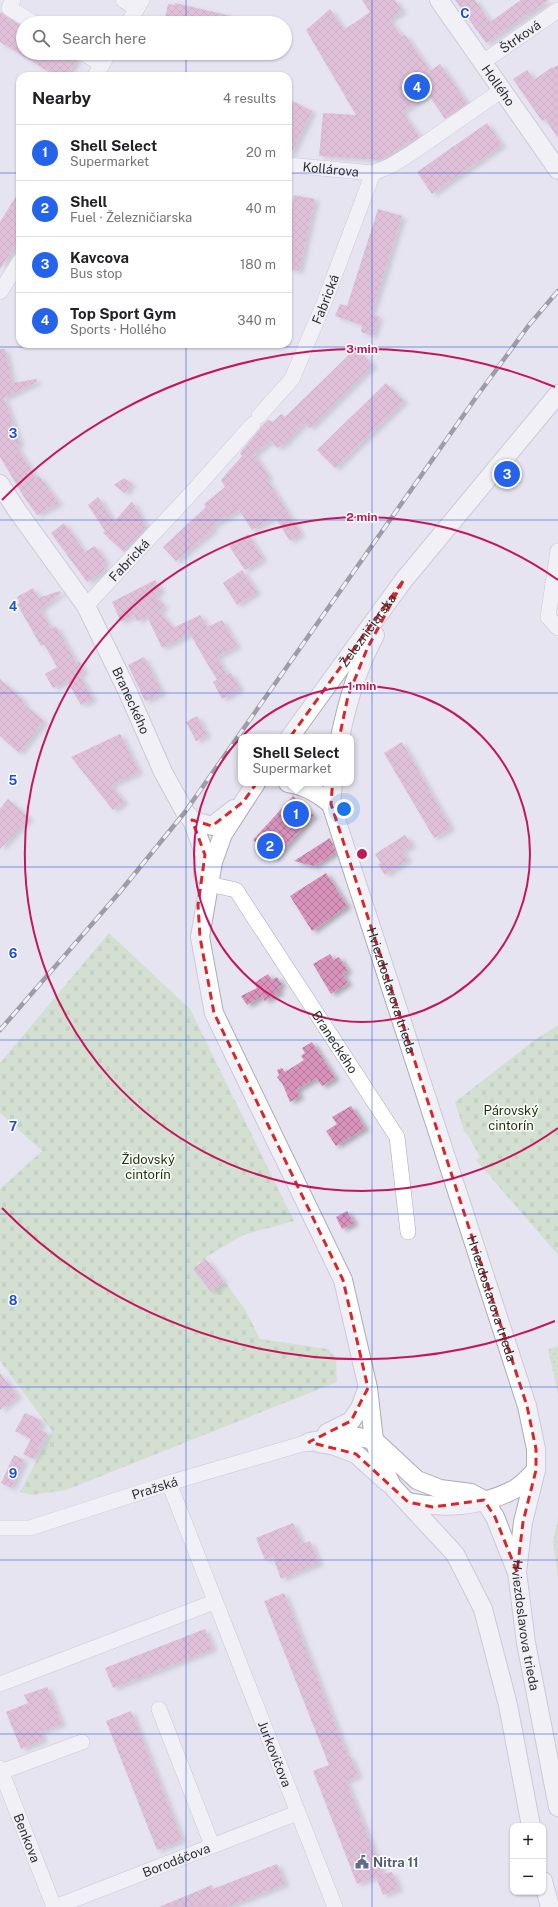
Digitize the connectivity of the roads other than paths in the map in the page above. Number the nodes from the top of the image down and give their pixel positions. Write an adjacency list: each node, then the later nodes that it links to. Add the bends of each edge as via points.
1 (13, 0): 6 (street, via 8,8)
2 (123, 0): 4 (street)
3 (439, 0): 8 (street, Hollého)
4 (140, 4): 7 (street)
5 (558, 10): 8 (street, Štrková)
6 (22, 16)
7 (132, 16)
8 (482, 62): 9 (street, Hollého)
9 (502, 90): 11 (street, Hollého); 12 (street, via 410,154)
10 (292, 165): 12 (street, Kollárova)
11 (558, 170)
12 (374, 172): 21 (street, Fabrická, via 292,378 196,488)
13 (16, 267): 14 (street)
14 (0, 292)
15 (558, 394): 17 (street, Železničiarska)
16 (558, 404): 17 (street, Železničiarska)
17 (524, 434): 20 (street, Železničiarska)
18 (0, 484): 21 (street, Braneckého)
19 (558, 551): 22 (street, via 548,617)
20 (403, 581): 23 (street, Železničiarska); 24 (street, Železničiarska, via 367,649 348,696)
21 (86, 606): 30 (street, Braneckého, via 163,772)
22 (558, 628)
23 (292, 734)
24 (341, 734)
25 (254, 786): 28 (street)
26 (300, 786): 29 (street, via 316,792)
27 (333, 786): 29 (street)
28 (243, 802): 30 (street, via 212,826); 31 (street, via 223,834 213,862)
29 (331, 804): 37 (street, Hviezdoslavova trieda, via 527,1406 536,1449)
30 (192, 820): 32 (street, Braneckého, via 205,855 198,905)
31 (209, 884): 32 (street); 33 (street, Braneckého, via 236,890 397,1137)
32 (200, 937): 34 (street, via 214,1013 343,1280)
33 (408, 1232)
34 (368, 1388): 35 (street); 36 (street, via 360,1408 351,1421)
35 (374, 1440): 36 (street, via 348,1435); 39 (street); 40 (street, via 417,1480 440,1489 471,1493)
36 (309, 1442): 38 (street, Pražská); 39 (street, via 332,1445 356,1454)
37 (536, 1470): 40 (street, via 516,1488); 43 (street, Hviezdoslavova trieda, via 523,1522)
38 (169, 1483): 42 (street, Pražská, via 30,1528); 44 (street, Jurkovičova)
39 (392, 1486): 41 (street)
40 (484, 1500): 41 (street, via 463,1506 433,1507); 43 (street, via 495,1517)
41 (408, 1502): 51 (street, via 455,1554 484,1609 508,1706)
42 (0, 1528)
43 (517, 1572): 49 (street, Hviezdoslavova trieda, via 526,1643)
44 (214, 1602): 45 (street); 50 (street, Jurkovičova)
45 (0, 1684)
46 (159, 1709): 52 (street)
47 (82, 1742): 48 (street)
48 (1, 1770): 54 (street, Benkova)
49 (558, 1807)
50 (297, 1813): 52 (street, Borodáčova); 55 (street, Jurkovičova)
51 (530, 1823)
52 (212, 1845): 54 (street, Borodáčova)
53 (546, 1892): 56 (street)
54 (55, 1907)
55 (335, 1907)
56 (550, 1907)

